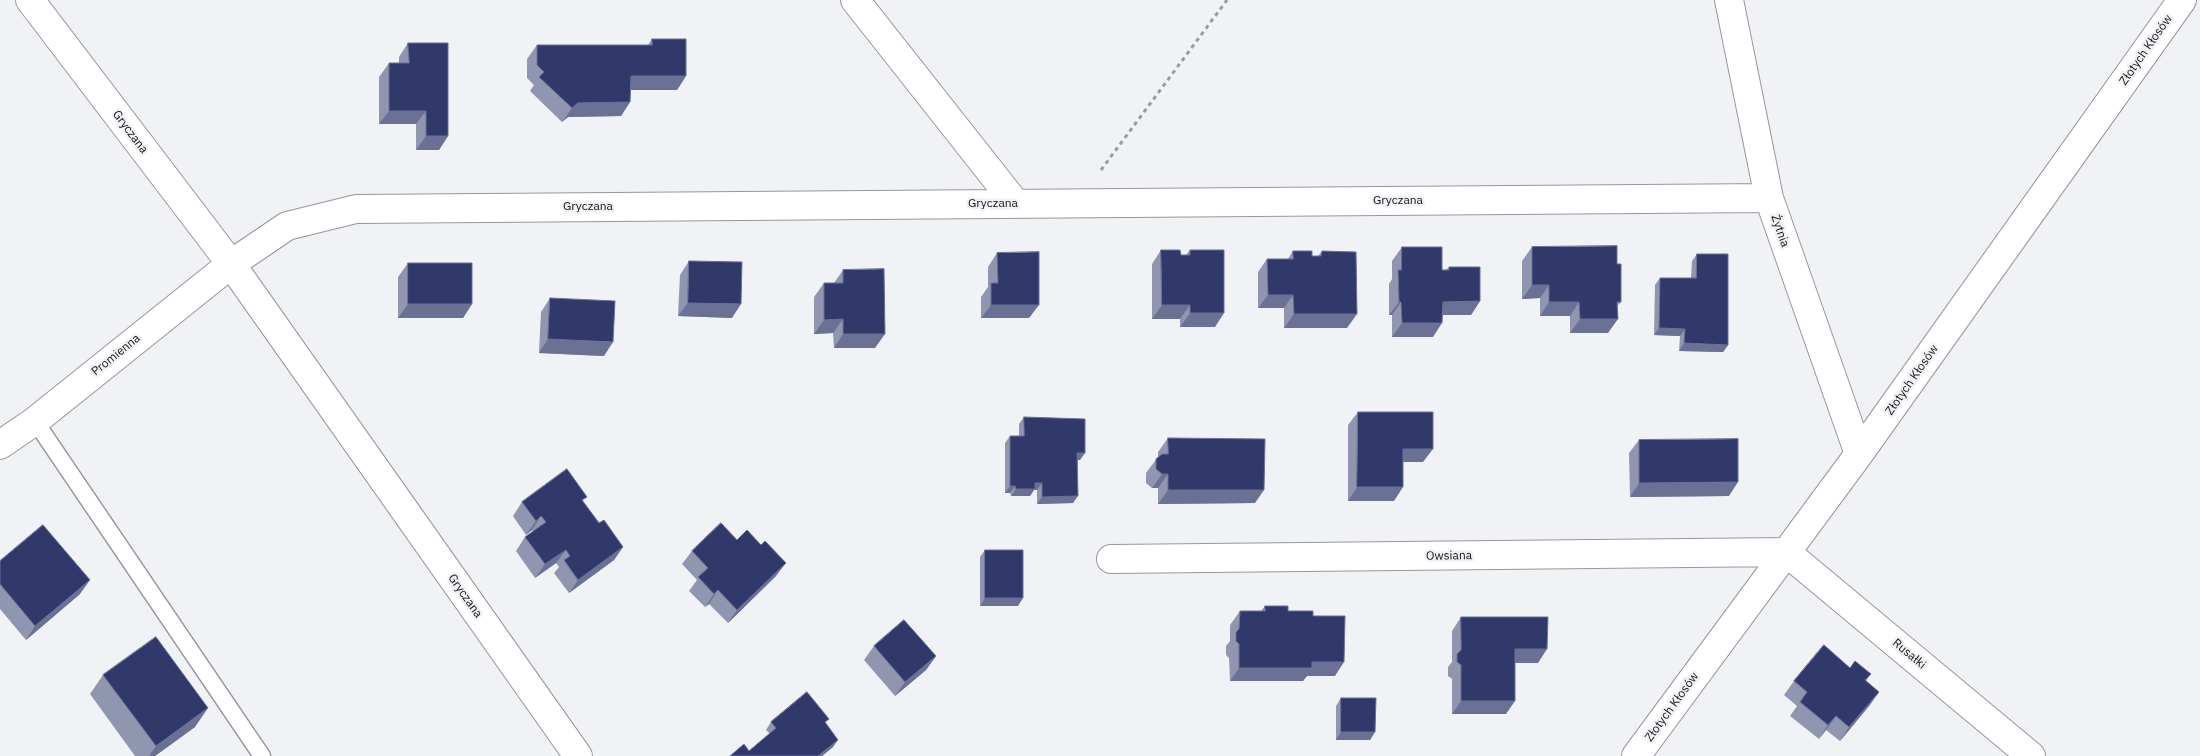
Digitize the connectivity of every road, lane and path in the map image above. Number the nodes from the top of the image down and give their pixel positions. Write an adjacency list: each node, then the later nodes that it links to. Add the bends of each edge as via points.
1 (30, 0): 9 (street, Gryczana)
2 (855, 0): 8 (street)
3 (1227, 0): 7 (path)
4 (1729, 0): 6 (street, Żytnia)
5 (2182, 0): 12 (street, Złotych Kłosów)
6 (1768, 198): 7 (street, Gryczana); 12 (street, Żytnia)
7 (1077, 203): 8 (street, Gryczana)
8 (1016, 204): 9 (street, Gryczana, via 356,209 287,226)
9 (231, 264): 10 (street, Promienna); 16 (street, Gryczana)
10 (35, 420): 11 (street, Promienna); 15 (lane)
11 (0, 445)
12 (1859, 454): 13 (street, Złotych Kłosów)
13 (1786, 552): 14 (street, Owsiana); 17 (street, Złotych Kłosów); 18 (street, Rusałki)
14 (1111, 559)
15 (262, 756)
16 (578, 756)
17 (1636, 756)
18 (2030, 756)

